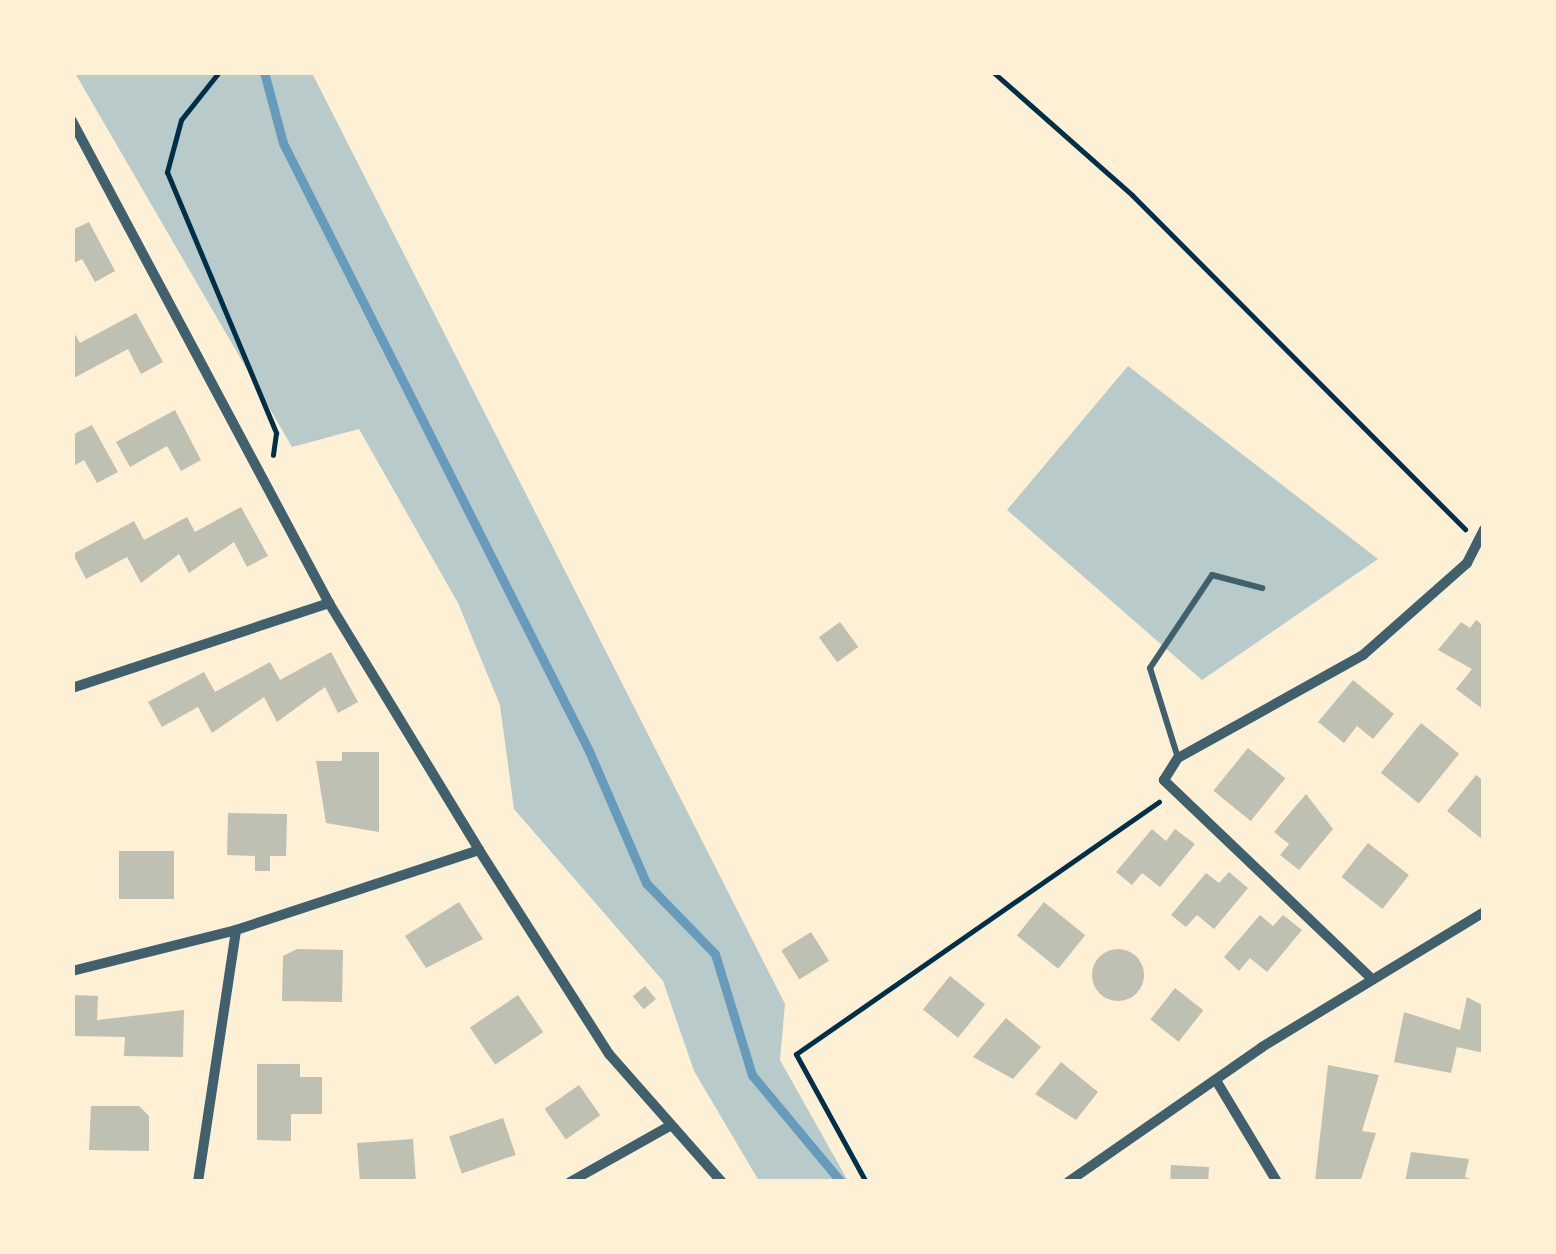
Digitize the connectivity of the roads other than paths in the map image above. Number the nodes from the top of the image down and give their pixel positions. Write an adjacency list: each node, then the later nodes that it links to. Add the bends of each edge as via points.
1 (72, 121): 4 (street)
2 (1482, 538): 6 (street, via 1467,563 1362,655)
3 (1262, 588): 6 (lane, via 1212,576 1150,668)
4 (329, 603): 5 (street); 7 (street)
5 (72, 688)
6 (1178, 758): 11 (street, via 1164,780 1170,794)
7 (479, 850): 9 (street); 13 (street, via 609,1054)
8 (1484, 912): 11 (street)
9 (236, 930): 10 (street); 14 (street)
10 (72, 971)
11 (1372, 979): 12 (street)
12 (1217, 1082): 17 (street); 18 (street)
13 (668, 1127): 15 (street); 16 (street)
14 (198, 1182)
15 (570, 1182)
16 (722, 1182)
17 (1068, 1182)
18 (1277, 1182)

